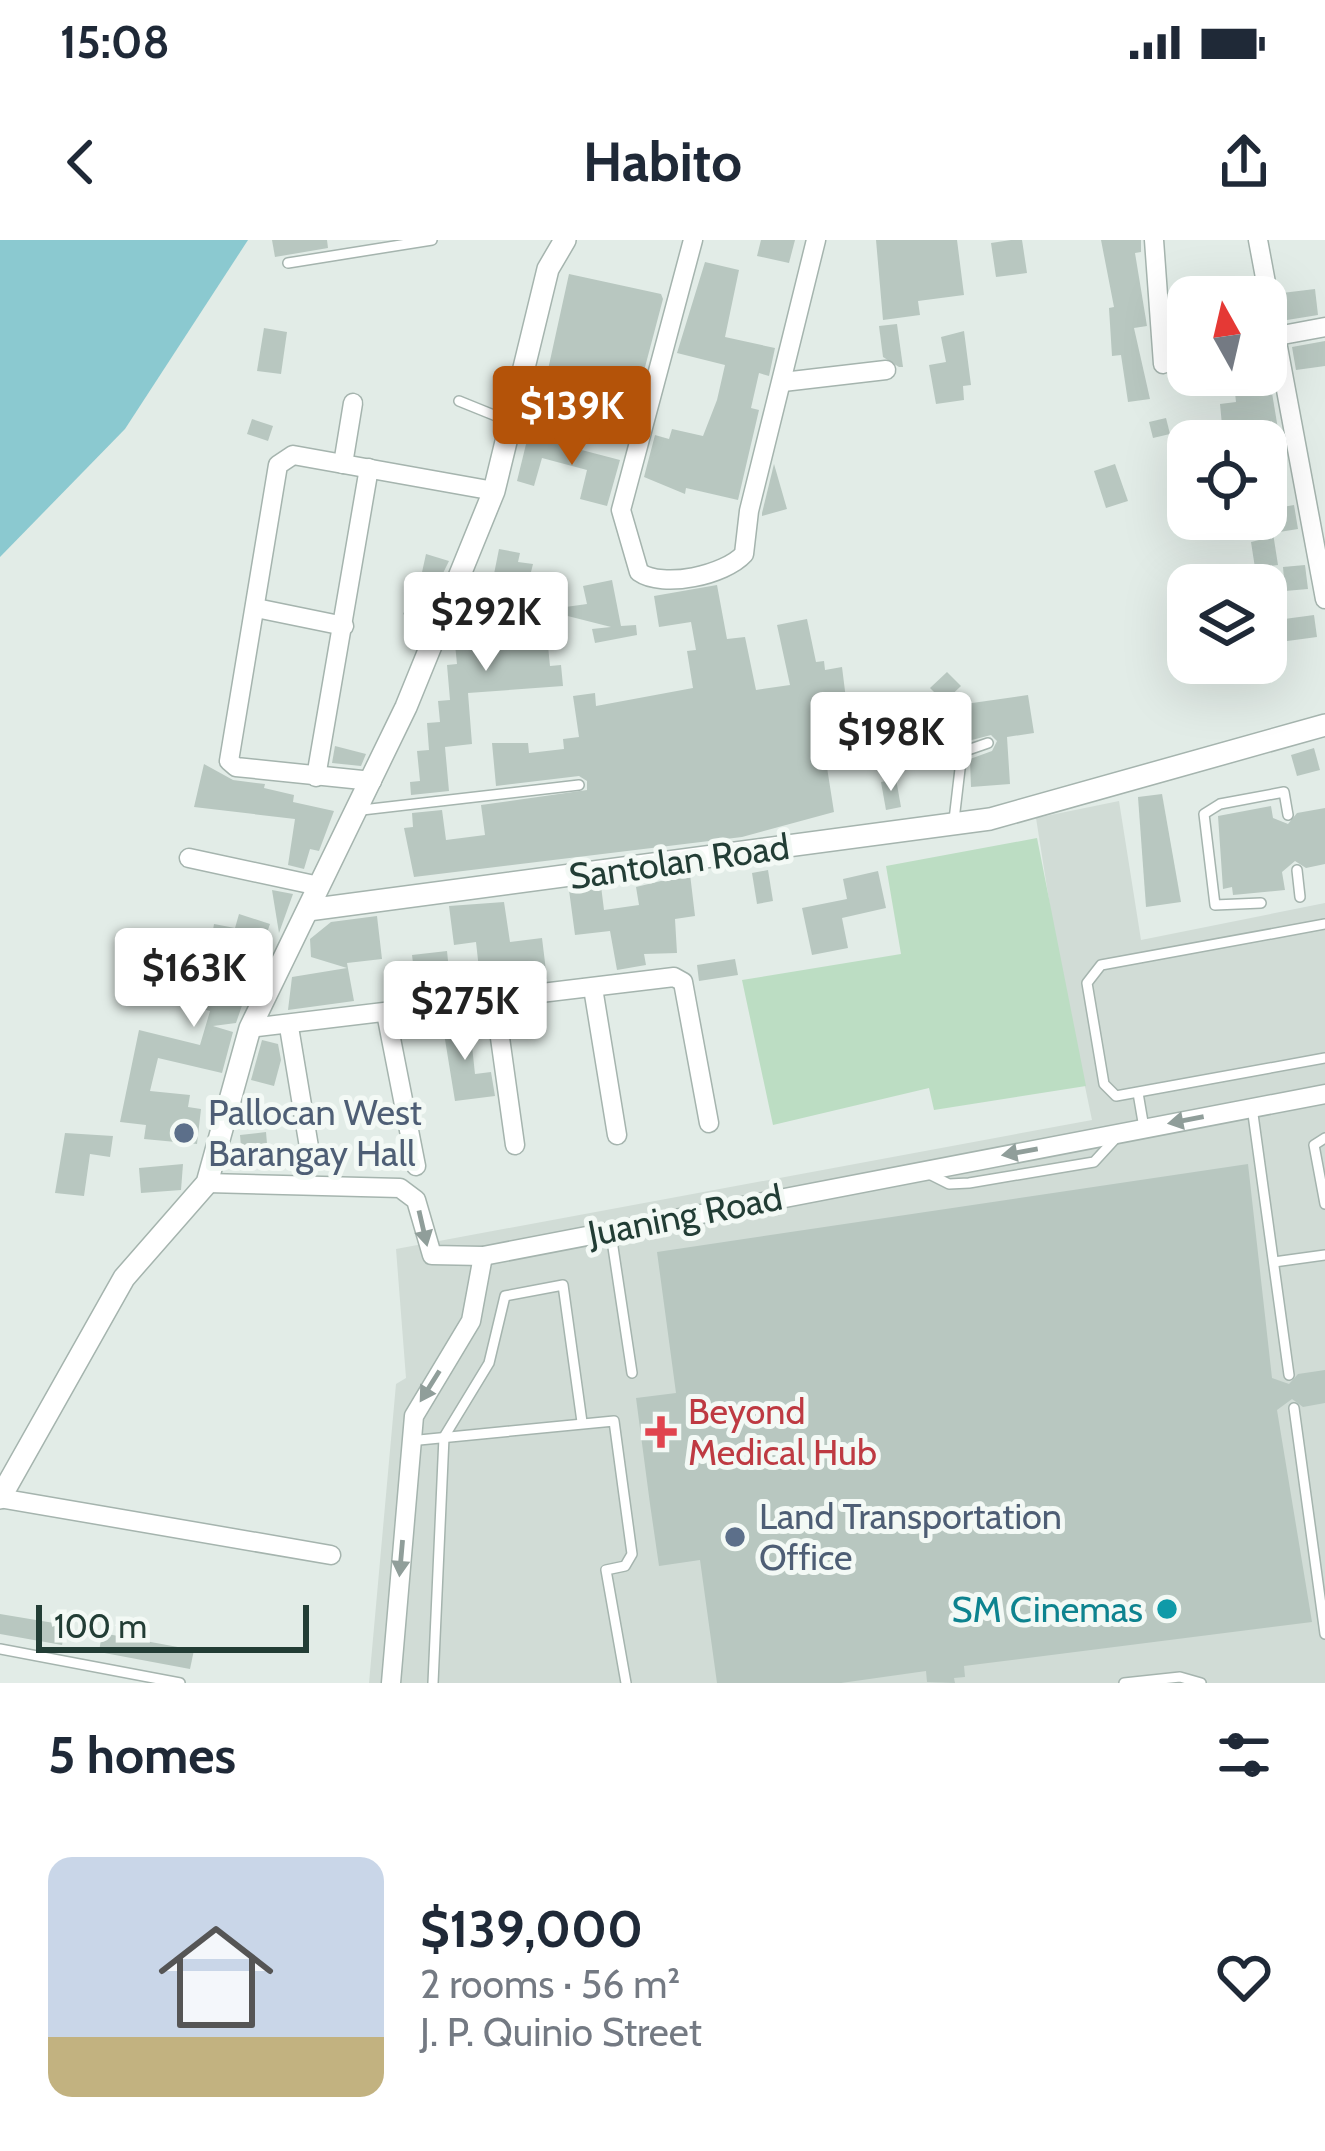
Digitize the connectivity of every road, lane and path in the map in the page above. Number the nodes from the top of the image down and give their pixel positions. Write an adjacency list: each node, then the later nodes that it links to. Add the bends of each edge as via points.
1 (432, 240): 7 (lane)
2 (565, 240): 17 (street, via 548,269)
3 (693, 240): 13 (street, via 621,509 627,545 647,578 694,575 741,559)
4 (816, 240): 13 (street)
5 (1154, 240): 11 (street)
6 (1258, 240): 8 (street)
7 (288, 263)
8 (1265, 276)
9 (1325, 327): 10 (street)
10 (1287, 334)
11 (1163, 364)
12 (886, 370): 13 (street)
13 (783, 382)
14 (1287, 391): 21 (street)
15 (459, 401): 17 (lane)
16 (352, 403): 18 (street)
17 (511, 422): 20 (street)
18 (343, 464): 19 (street); 22 (street, via 293,454 278,465)
19 (369, 468): 20 (street); 23 (street)
20 (494, 491): 27 (street)
21 (1325, 599)
22 (256, 608): 23 (street); 26 (street, via 229,761)
23 (344, 626): 26 (street)
24 (1325, 725): 31 (street, Santolan Road)
25 (988, 742): 31 (lane, via 962,752)
26 (316, 777): 27 (street)
27 (372, 781): 29 (street)
28 (579, 785): 29 (lane)
29 (356, 810): 34 (street)
30 (1288, 815): 36 (lane, via 1284,792 1204,814 1215,905)
31 (953, 825): 37 (street, Santolan Road)
32 (189, 858): 34 (street)
33 (1297, 870): 35 (lane)
34 (319, 886): 37 (street)
35 (1300, 897)
36 (1261, 903)
37 (308, 910): 42 (street)
38 (1325, 924): 45 (lane, via 1092,970 1087,983 1104,1084 1116,1096)
39 (593, 988): 40 (street); 48 (street, via 683,982); 50 (street)
40 (495, 1002): 41 (street); 52 (street)
41 (386, 1013): 43 (street); 54 (street)
42 (250, 1028): 43 (street); 55 (street)
43 (290, 1028): 53 (street)
44 (1325, 1058): 45 (lane)
45 (1138, 1093): 49 (lane)
46 (1325, 1094): 47 (street, Juaning Road)
47 (1252, 1107): 49 (street, Juaning Road, one-way to 49); 60 (lane)
48 (709, 1123)
49 (1144, 1128): 57 (street, Juaning Road)
50 (617, 1135)
51 (1325, 1138): 56 (lane, via 1315,1145)
52 (515, 1145)
53 (311, 1159)
54 (416, 1166)
55 (207, 1183): 59 (street, one-way to 59, via 400,1188 416,1200 432,1256); 67 (street, via 124,1279)
56 (1325, 1204)
57 (611, 1228): 59 (street, Juaning Road); 61 (lane)
58 (1325, 1255): 60 (lane)
59 (483, 1256): 66 (street, one-way to 66, via 471,1321 424,1394)
60 (1274, 1262): 62 (lane)
61 (632, 1372)
62 (1289, 1376)
63 (1294, 1408): 69 (lane)
64 (582, 1422): 65 (lane); 65 (lane, via 566,1290 559,1285 505,1296 489,1364); 76 (lane, via 617,1426 632,1554 625,1566 606,1570)
65 (444, 1438): 66 (lane); 75 (lane)
66 (409, 1441): 74 (street, one-way to 74)
67 (0, 1498): 70 (street)
68 (1325, 1537): 69 (lane)
69 (1312, 1539): 71 (lane)
70 (331, 1556)
71 (1325, 1634)
72 (0, 1649): 73 (lane)
73 (180, 1683)
74 (391, 1683)
75 (433, 1683)
76 (626, 1683)
77 (1124, 1683): 78 (lane)
78 (1201, 1683)

